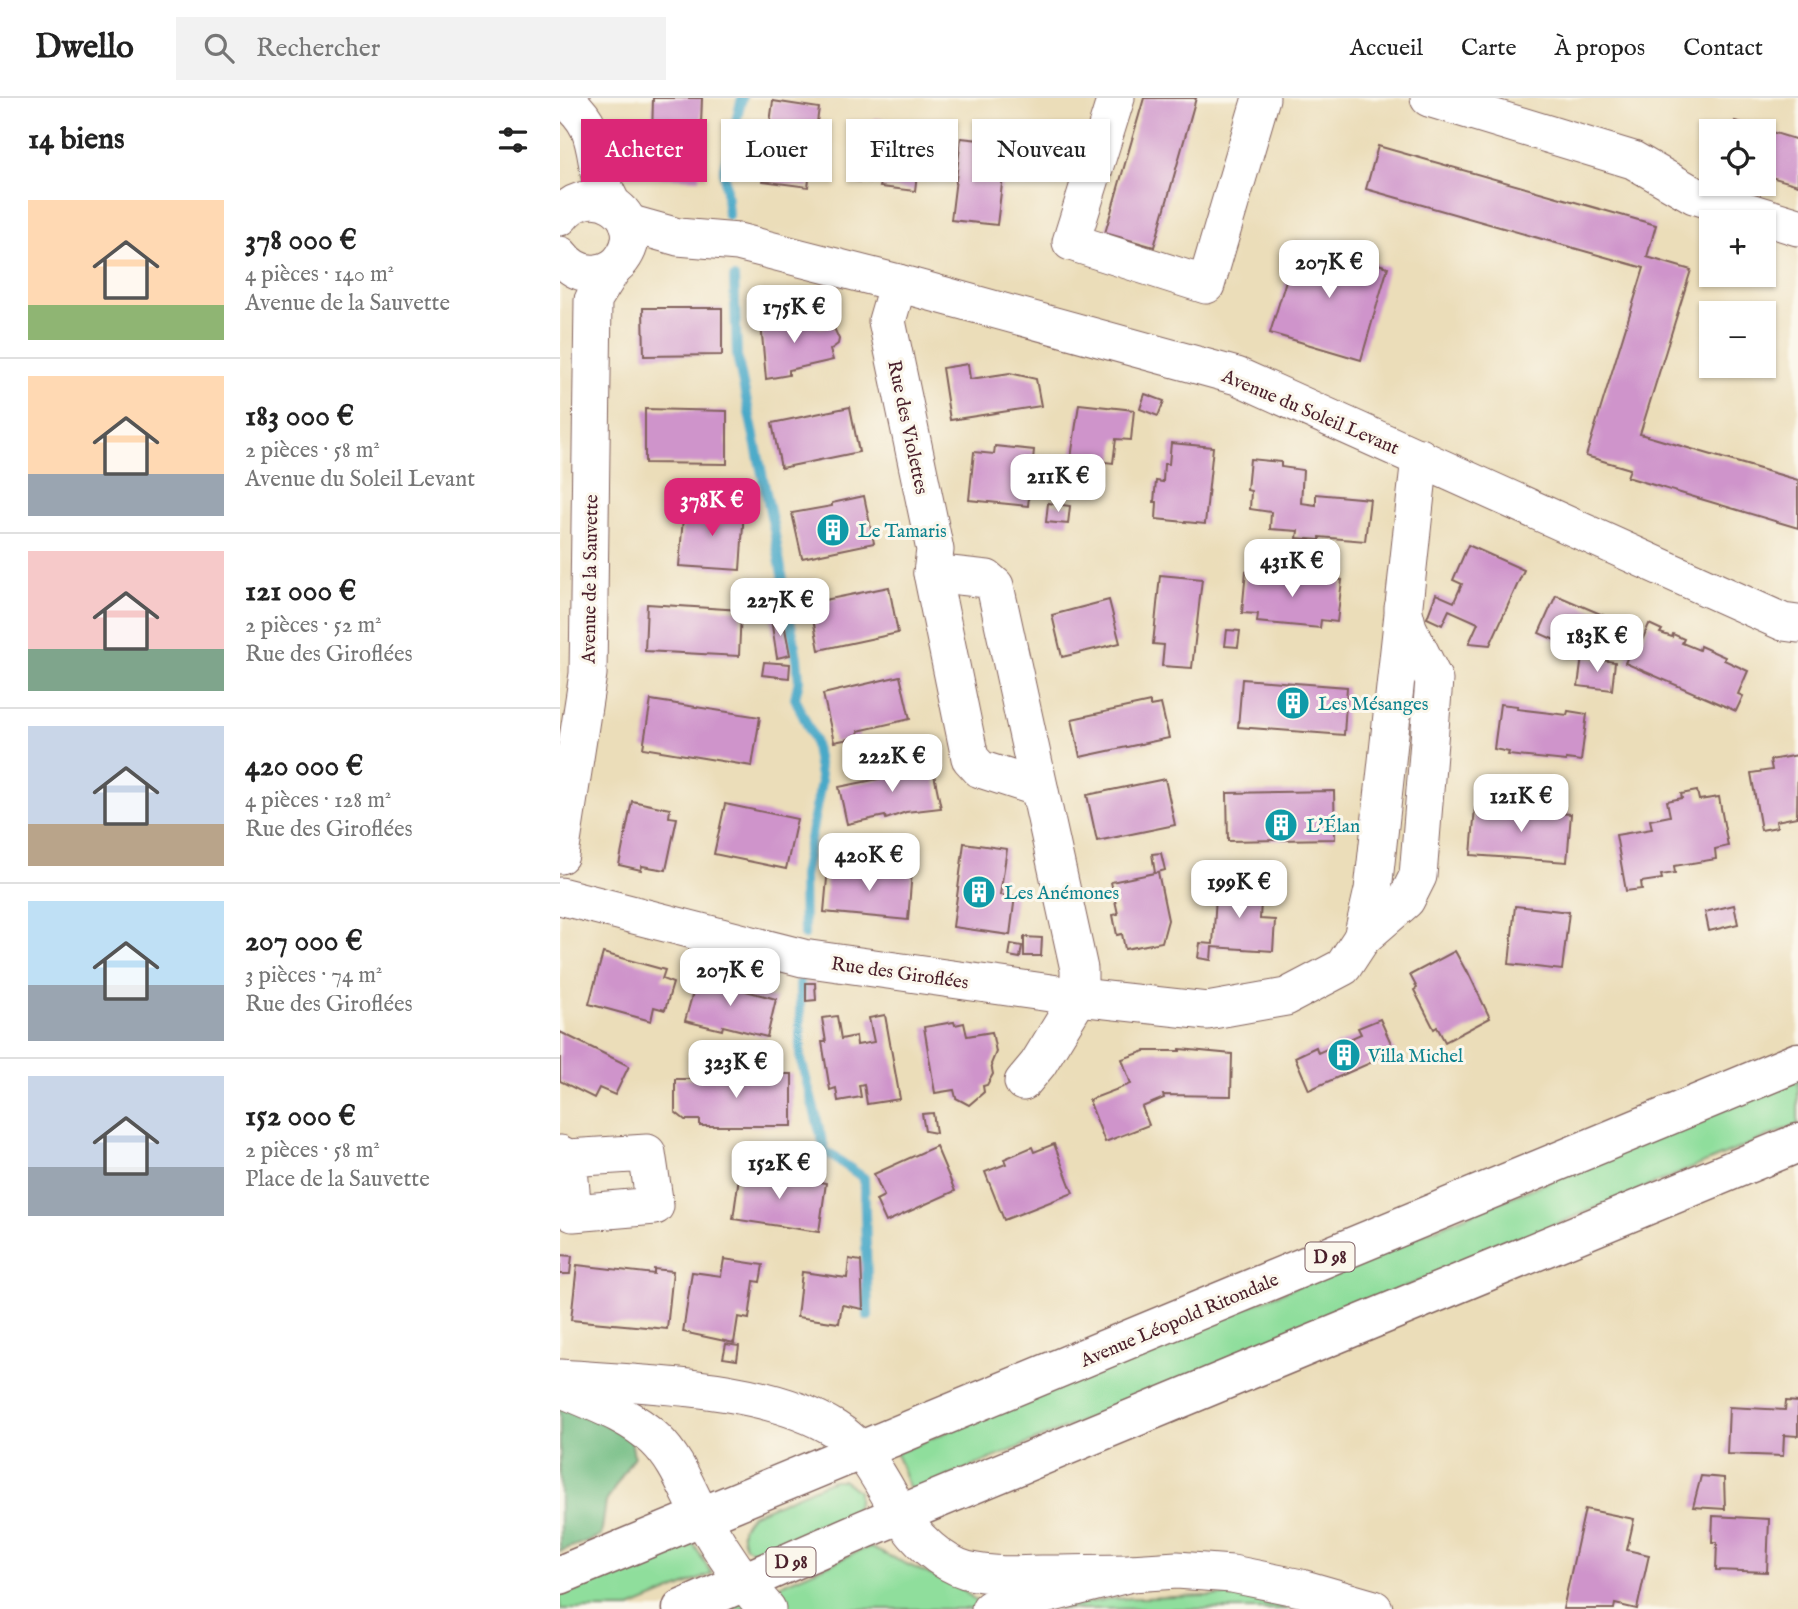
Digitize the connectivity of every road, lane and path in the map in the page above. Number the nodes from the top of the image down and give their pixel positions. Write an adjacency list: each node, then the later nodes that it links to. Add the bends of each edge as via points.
1 (564, 98): 5 (street, via 590,128 597,152)
2 (1116, 98): 3 (street, via 1071,242 1206,285)
3 (1261, 98)
4 (1429, 98): 6 (street, via 1633,160 1694,195)
5 (597, 203): 7 (street, Avenue du Soleil Levant); 8 (street, via 631,235 629,248)
6 (1798, 227)
7 (678, 237): 8 (street, Avenue du Soleil Levant); 10 (street, Avenue du Soleil Levant, via 738,242)
8 (618, 263): 9 (street, Avenue de la Sauvette)
9 (577, 275): 15 (street, Avenue de la Sauvette, via 588,674)
10 (898, 283): 11 (street, Avenue du Soleil Levant, via 1237,376); 12 (street, Rue des Violettes, via 887,321 936,550)
11 (1420, 457): 13 (street, Avenue du Soleil Levant, via 1783,622); 17 (street, Rue des Giroflées, via 1403,608 1434,680 1418,876 1406,900 1362,937 1343,967 1286,997 1207,1011)
12 (932, 573): 14 (street, Rue des Violettes, via 971,758 980,769); 14 (street, via 987,579 995,586)
13 (1798, 624)
14 (1039, 788): 17 (street, via 1079,969)
15 (560, 855)
16 (560, 896): 17 (street, Rue des Giroflées, via 803,958)
17 (1079, 997): 19 (street)
18 (1798, 1062): 23 (highway, Avenue Léopold Ritondale / D 98)
19 (1023, 1082)
20 (1798, 1143): 24 (highway, D 98)
21 (560, 1377): 23 (street, via 745,1397 797,1411 836,1429)
22 (560, 1388): 25 (street, via 629,1420 654,1439 678,1468)
23 (862, 1451): 24 (street); 25 (highway, Avenue Léopold Ritondale / D 98)
24 (901, 1515): 26 (street, via 927,1547 965,1569 1006,1575); 28 (highway, D 98)
25 (701, 1516): 27 (highway, Avenue Léopold Ritondale / D 98); 28 (street)
26 (1131, 1573): 30 (street); 31 (street, via 1232,1574 1301,1587)
27 (560, 1575)
28 (755, 1596): 29 (highway, D 98)
29 (682, 1609)
30 (990, 1609)
31 (1374, 1609)

